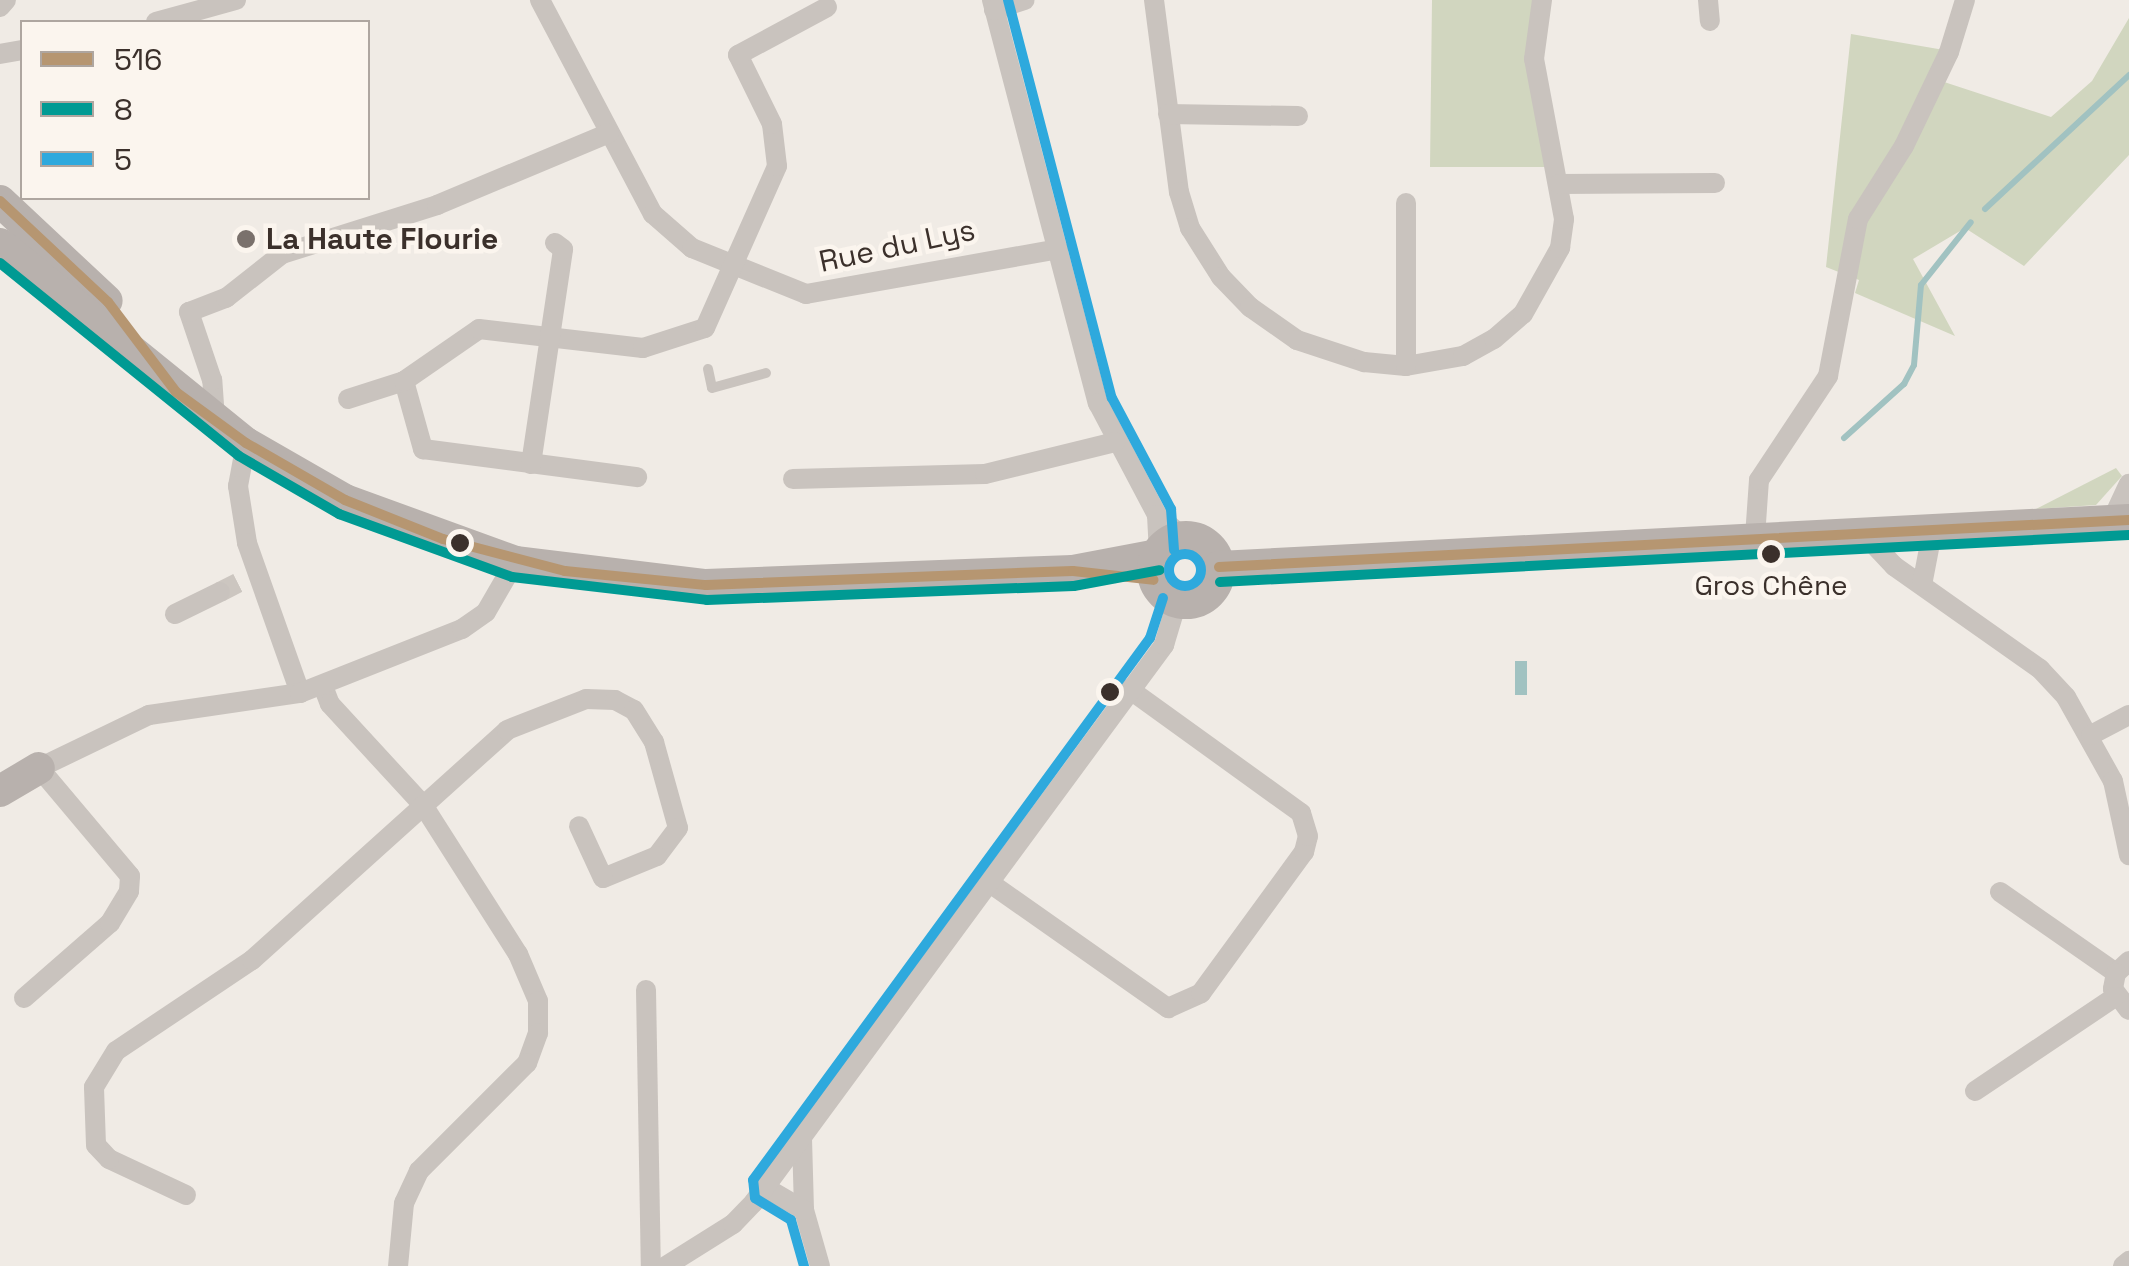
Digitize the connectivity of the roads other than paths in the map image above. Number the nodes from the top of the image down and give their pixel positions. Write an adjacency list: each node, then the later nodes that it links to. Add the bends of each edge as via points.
1 (6, 0): 9 (street)
2 (236, 0): 11 (street)
3 (540, 0): 14 (street, Rue du Lys)
4 (1024, 0): 8 (street)
5 (1154, 0): 12 (street)
6 (1542, 0): 16 (street, via 1534,59)
7 (1965, 0): 40 (street, via 1950,52 1904,146 1868,194 1828,376 1759,480)
8 (993, 5): 21 (street)
9 (0, 7)
10 (826, 7): 22 (street, via 738,55 777,146 776,166)
11 (163, 20)
12 (1168, 114): 13 (street); 24 (street, via 1184,212 1221,277 1297,340 1346,358)
13 (1298, 116)
14 (609, 132): 22 (street, Rue du Lys, via 669,234); 30 (street, via 437,205 282,254 226,298 189,312 212,380)
15 (1715, 183): 16 (street)
16 (1559, 184): 24 (street, via 1560,248 1523,314 1463,356)
17 (0, 202): 28 (main road, via 108,302)
18 (1406, 203): 24 (street)
19 (554, 243): 23 (street, via 563,250)
20 (0, 244): 28 (main road, via 83,306)
21 (1058, 249): 22 (street, Rue du Lys, via 998,255 834,294 806,294); 31 (street)
22 (735, 267): 23 (street, via 701,337 643,348)
23 (550, 337): 27 (street, via 478,329); 33 (street)
24 (1406, 366)
25 (708, 369): 26 (lane, via 712,388)
26 (766, 373)
27 (404, 381): 29 (street); 33 (street, via 423,449)
28 (176, 392): 30 (main road)
29 (348, 399)
30 (215, 419): 32 (main road)
31 (1115, 442): 35 (street, via 985,474); 42 (street, via 1157,514)
32 (246, 443): 41 (main road, via 345,500); 44 (street, via 238,486)
33 (531, 464): 34 (street)
34 (637, 476)
35 (793, 479)
36 (2129, 484): 37 (street)
37 (2121, 520): 38 (main road)
38 (1933, 528): 39 (main road); 45 (street)
39 (1862, 532): 40 (main road); 45 (street)
40 (1754, 536): 43 (main road)
41 (515, 562): 42 (main road, via 706,586); 47 (street, via 502,592 475,622)
42 (1166, 565): 43 (main road, via 1203,542); 43 (main road, via 1207,596); 48 (street, via 1164,645)
43 (1219, 567)
44 (238, 585): 46 (street); 49 (street)
45 (1922, 585): 51 (street, via 2040,668)
46 (175, 614)
47 (324, 686): 49 (street); 54 (street, via 330,704)
48 (1130, 689): 57 (street); 57 (street, via 1301,814 1308,836 1293,868 1201,993 1168,1008)
49 (300, 693): 52 (street, via 149,715)
50 (2129, 715): 51 (street)
51 (2091, 736): 56 (street, via 2113,780)
52 (39, 768): 53 (main road); 61 (street, via 130,876 110,923)
53 (0, 791)
54 (423, 804): 55 (street, via 507,730 586,698 615,700 634,710 654,742 678,828 658,856 603,878); 68 (street, via 252,960 102,1067 94,1086 96,1145 109,1159); 71 (street, via 518,954 538,1001 538,1033 508,1090 418,1171 404,1202)
55 (580, 826)
56 (2129, 855)
57 (990, 882): 64 (street)
58 (2000, 892): 59 (street)
59 (2122, 967): 62 (street)
60 (646, 990): 72 (street)
61 (24, 998)
62 (2122, 1004): 63 (street)
63 (1976, 1091)
64 (802, 1138): 65 (street); 66 (street)
65 (781, 1168): 66 (street); 67 (street)
66 (804, 1186): 69 (street)
67 (766, 1188): 69 (street); 73 (street, via 733,1224)
68 (186, 1196)
69 (804, 1210): 74 (street)
70 (2129, 1261): 75 (street)
71 (398, 1266)
72 (651, 1266)
73 (666, 1266)
74 (820, 1266)
75 (2123, 1266)

